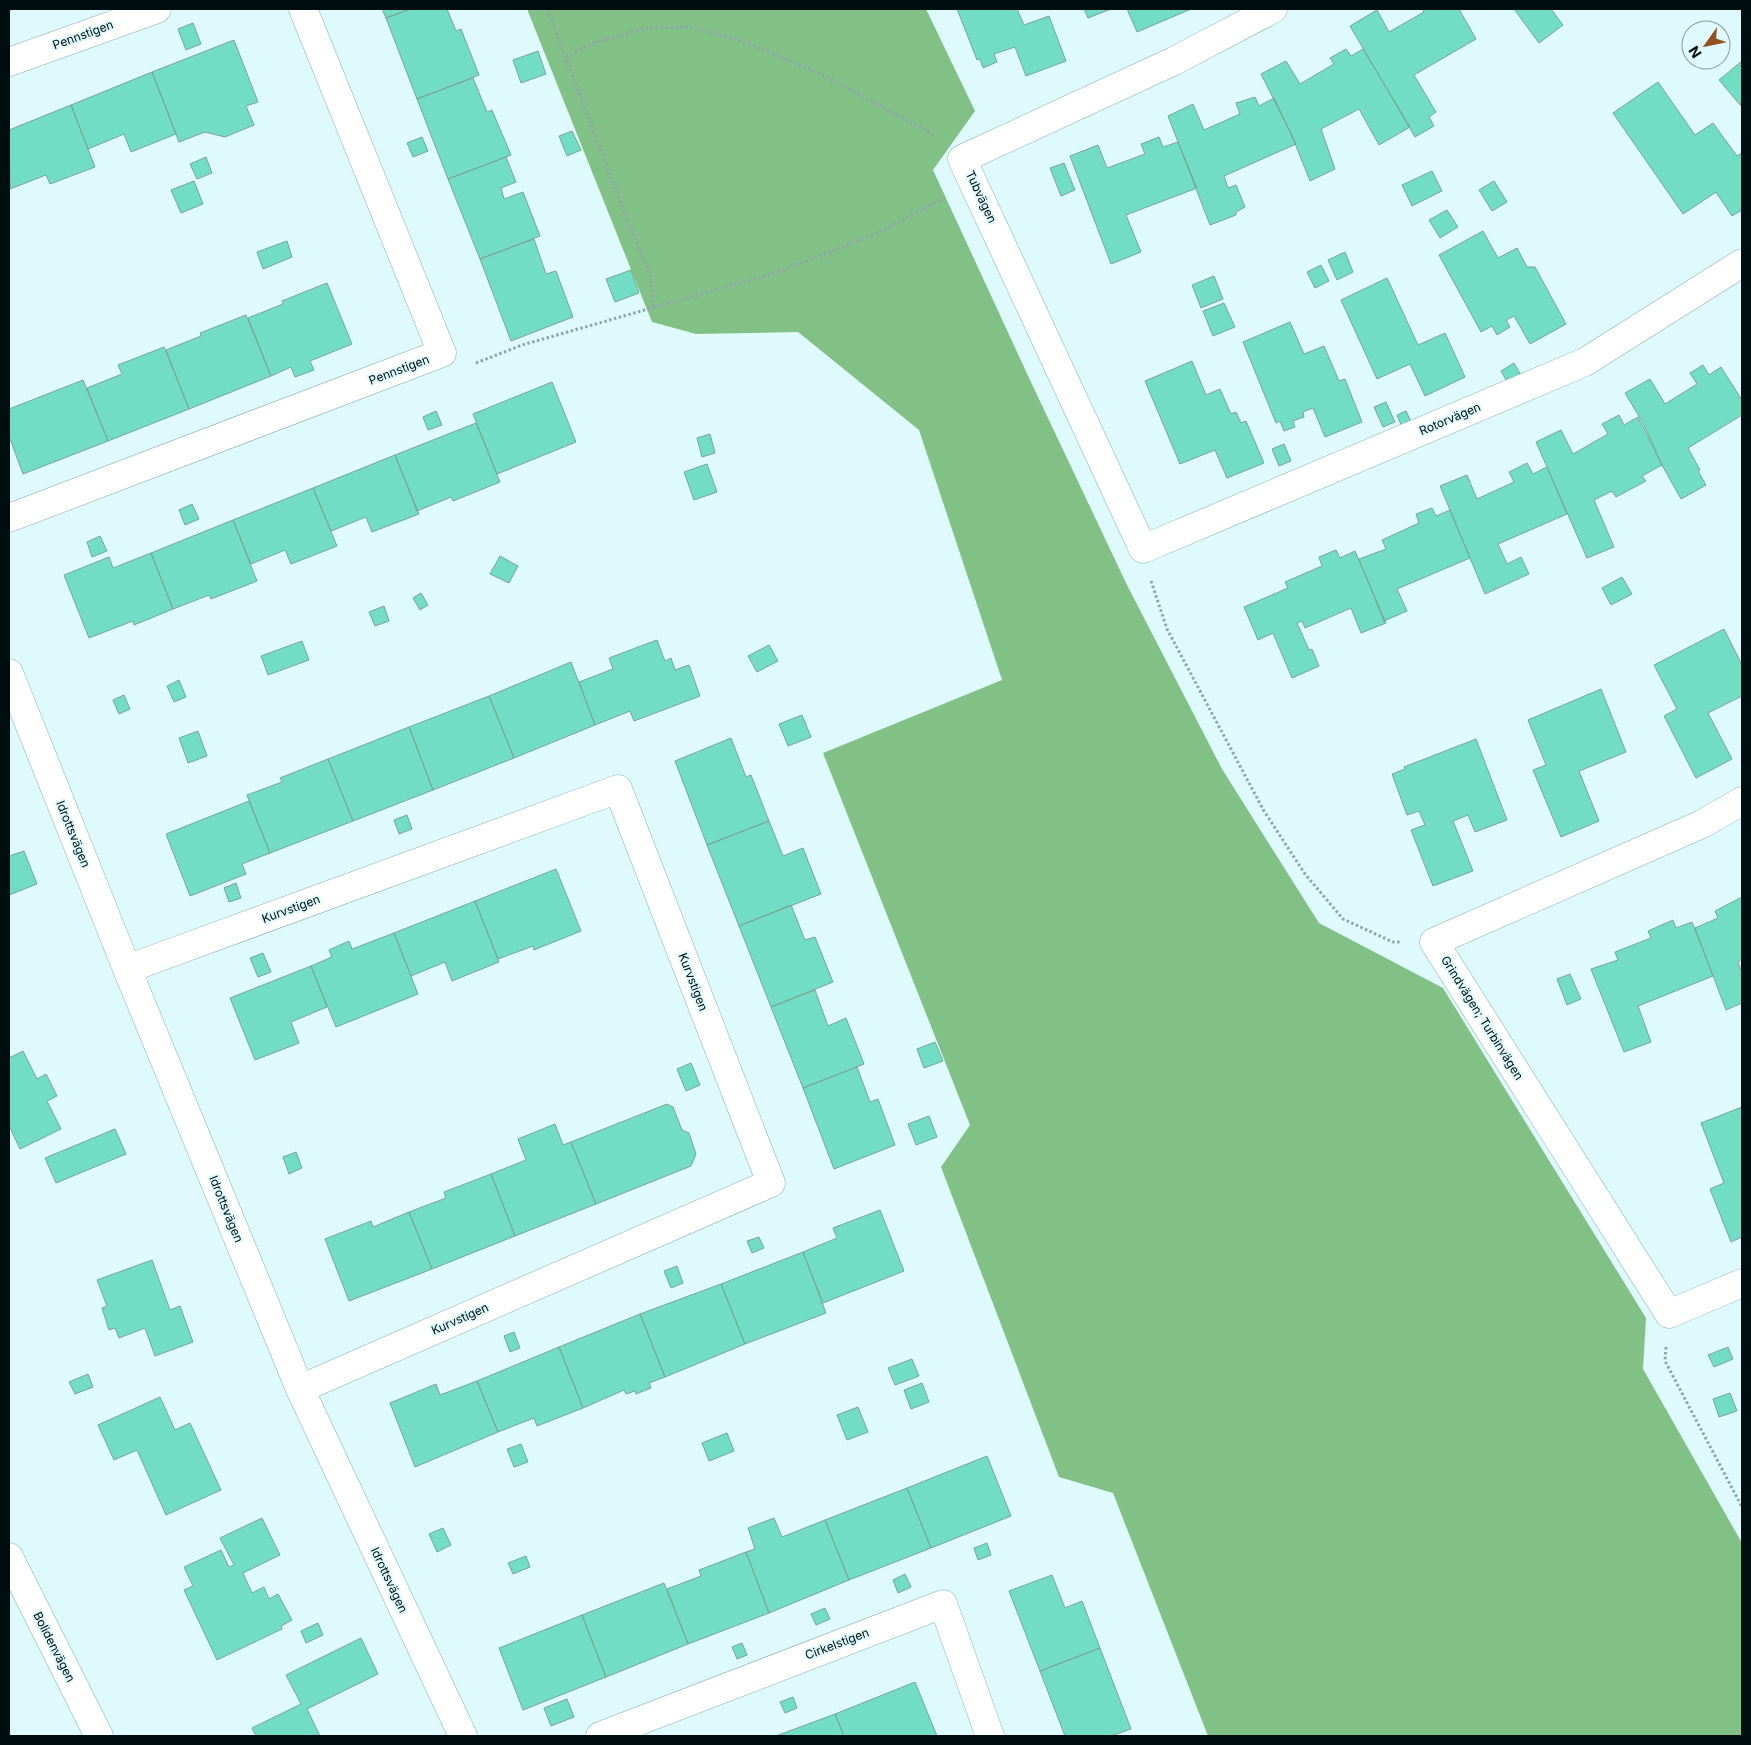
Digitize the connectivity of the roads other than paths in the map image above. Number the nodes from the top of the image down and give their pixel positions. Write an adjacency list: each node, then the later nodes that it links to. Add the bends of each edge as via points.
1 (157, 9): 4 (street, Pennstigen)
2 (304, 9): 6 (street, Pennstigen, via 442,354)
3 (1273, 9): 7 (street, Tubvägen, via 968,171)
4 (9, 62)
5 (1742, 263): 7 (street, Rotorvägen, via 1585,362)
6 (9, 518)
7 (1143, 549)
8 (9, 673): 10 (street, Idrottsvägen)
9 (1742, 802): 11 (street, Grindvägen; Turbinvägen, via 1702,824 1434,942 1669,1314)
10 (127, 969): 12 (street, Idrottsvägen); 12 (street, Kurvstigen, via 618,789 771,1183)
11 (1742, 1283)
12 (300, 1389): 15 (street, Idrottsvägen)
13 (9, 1557): 14 (street, Bolidenvägen)
14 (99, 1736)
15 (463, 1736)
16 (600, 1736): 17 (street, Cirkelstigen, via 942,1604)
17 (990, 1736)

